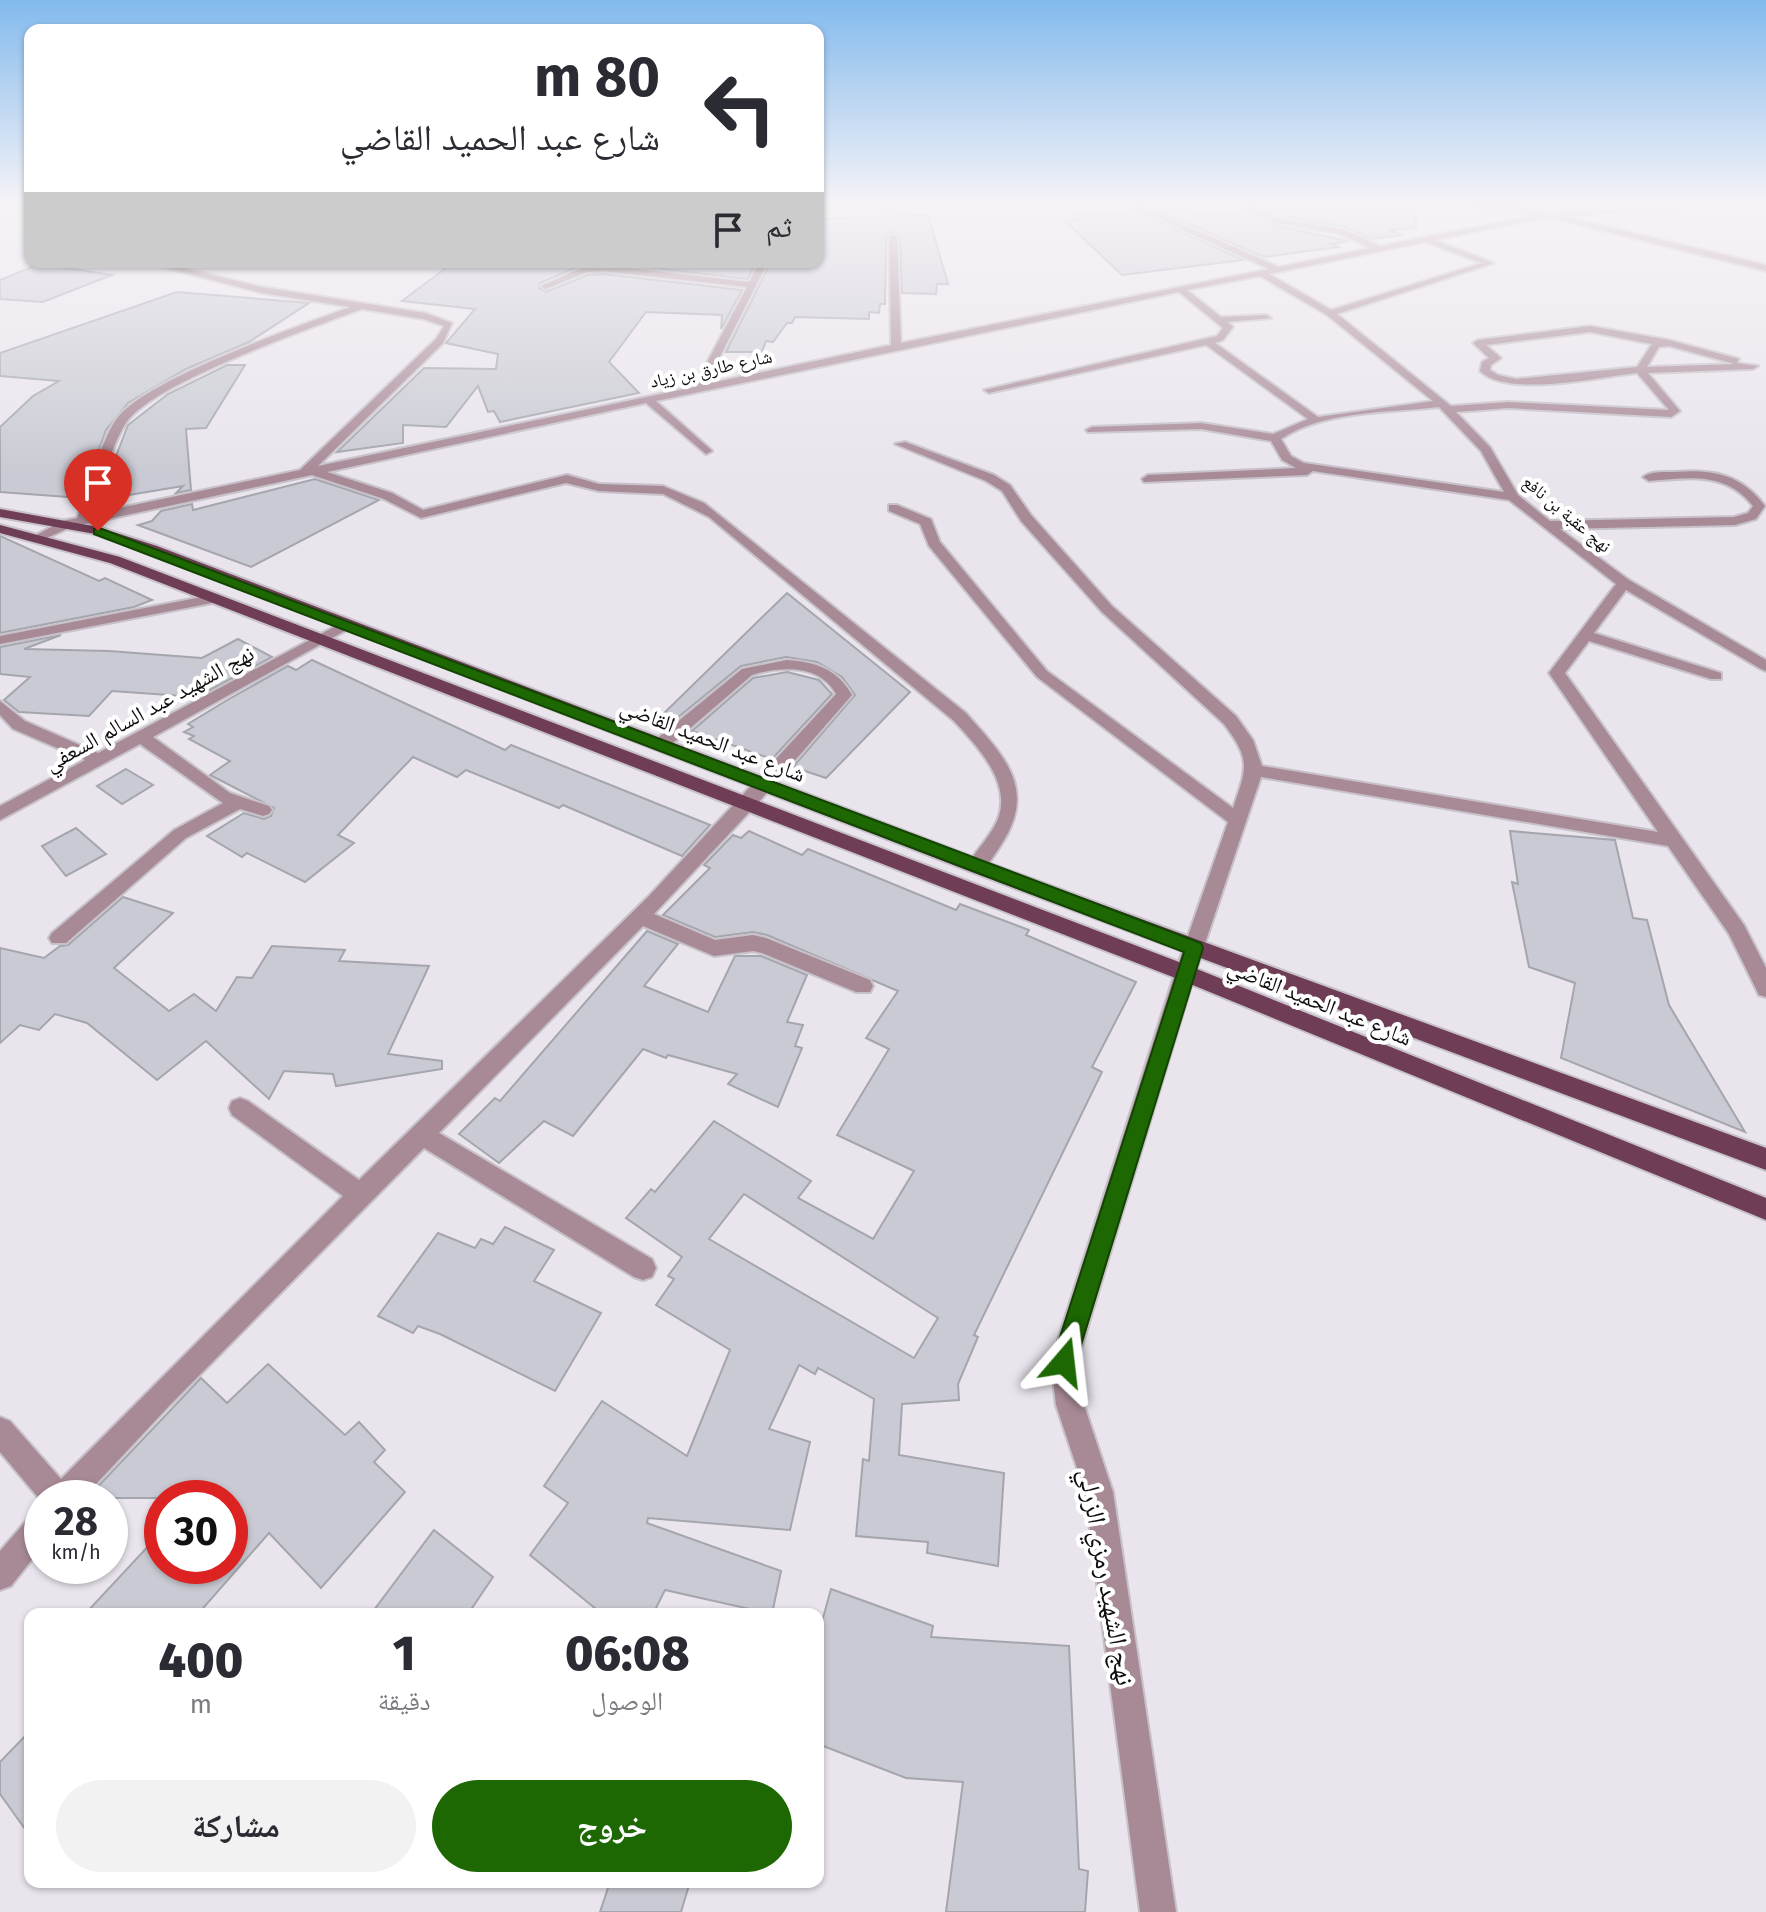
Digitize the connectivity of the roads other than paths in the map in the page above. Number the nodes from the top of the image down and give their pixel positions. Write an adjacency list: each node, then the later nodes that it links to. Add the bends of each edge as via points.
1 (294, 295): 8 (street)
2 (748, 295): 18 (street)
3 (895, 295): 14 (street)
4 (1150, 295): 14 (street, شارع طارق بن زياد)
5 (1188, 295): 11 (street)
6 (1300, 295): 9 (street, نهج عقبة بن نافع)
7 (1387, 295): 9 (street)
8 (360, 306): 28 (street, via 425,316 449,328); 34 (street, via 129,410)
9 (1330, 313): 21 (street, نهج عقبة بن نافع)
10 (1266, 318): 11 (street)
11 (1220, 320): 12 (street, via 1227,331)
12 (1208, 342): 19 (street); 22 (street)
13 (1664, 343): 15 (street); 17 (street, via 1656,345); 17 (street, via 1590,329 1478,343 1496,358 1485,371 1505,381)
14 (896, 347): 18 (street, شارع طارق بن زياد)
15 (1753, 366): 16 (street); 17 (street)
16 (1766, 369)
17 (1640, 370): 21 (street, via 1675,413)
18 (699, 388): 20 (street, شارع طارق بن زياد)
19 (989, 390)
20 (647, 399): 26 (street); 28 (street, شارع طارق بن زياد)
21 (1445, 406): 22 (street); 31 (street, نهج عقبة بن نافع, via 1486,449)
22 (1317, 421): 24 (street)
23 (1092, 430): 24 (street, via 1201,426)
24 (1275, 438): 27 (street, via 1286,458)
25 (901, 444): 50 (street, via 1006,488 1107,609 1230,720 1245,740)
26 (706, 451)
27 (1320, 470): 30 (street); 31 (street)
28 (309, 473): 34 (street, شارع طارق بن زياد); 58 (street, via 388,496 421,514 567,479 586,489 657,489 692,500 977,736 1007,783 1010,803 1008,818)
29 (1649, 477): 35 (street, via 1733,478 1747,487 1759,506 1752,516 1735,521)
30 (1148, 479)
31 (1513, 497): 35 (street, نهج عقبة بن نافع)
32 (893, 508): 56 (street, via 926,522 934,543 1042,674)
33 (0, 513): 34 (main road, شارع عبد الحميد القاضي)
34 (75, 522): 37 (street, شارع طارق بن زياد); 40 (main road, شارع عبد الحميد القاضي)
35 (1547, 525): 38 (street, نهج عقبة بن نافع)
36 (0, 529): 37 (main road, شارع عبد الحميد القاضي)
37 (38, 538): 39 (main road, شارع عبد الحميد القاضي, via 115,560)
38 (1624, 583): 41 (street); 44 (street, نهج عقبة بن نافع)
39 (212, 599): 42 (street); 43 (main road, شارع عبد الحميد القاضي)
40 (347, 624): 43 (street, نهج الشهيد عبد السالم السعفي); 48 (main road, شارع عبد الحميد القاضي)
41 (1586, 635): 45 (street); 57 (street, via 1557,673 1560,681)
42 (0, 640)
43 (318, 640): 47 (street, نهج الشهيد عبد السالم السعفي); 53 (main road, شارع عبد الحميد القاضي)
44 (1766, 666)
45 (1716, 676)
46 (0, 706): 49 (street, via 19,725)
47 (141, 737): 49 (street, نهج الشهيد عبد السالم السعفي); 52 (street)
48 (660, 745): 51 (main road, شارع عبد الحميد القاضي); 51 (street, via 747,672 780,664 825,672 844,695)
49 (100, 760): 55 (street, نهج الشهيد عبد السالم السعفي)
50 (1255, 770): 56 (street, نهج الشهيد رمزي الزرلي); 57 (street)
51 (766, 786): 53 (street); 58 (main road, شارع عبد الحميد القاضي)
52 (238, 802): 54 (street); 60 (street, via 180,834)
53 (749, 806): 59 (street); 61 (main road, شارع عبد الحميد القاضي)
54 (263, 810)
55 (0, 814)
56 (1238, 820): 61 (street, نهج الشهيد رمزي الزرلي)
57 (1674, 841): 63 (street, via 1737,930)
58 (976, 866): 61 (main road, شارع عبد الحميد القاضي)
59 (640, 916): 62 (street, via 714,948 766,946); 65 (street)
60 (59, 938)
61 (1190, 961): 66 (main road, شارع عبد الحميد القاضي); 68 (main road, شارع عبد الحميد القاضي); 75 (street, نهج الشهيد رمزي الزرلي, via 1064,1362 1070,1405 1099,1492)
62 (863, 986)
63 (1766, 989)
64 (240, 1108): 67 (street)
65 (423, 1135): 67 (street); 69 (street)
66 (1766, 1159)
67 (361, 1195): 72 (street)
68 (1766, 1209)
69 (643, 1268)
70 (0, 1431): 71 (street)
71 (44, 1480)
72 (77, 1480)
73 (24, 1546): 74 (street)
74 (0, 1575)
75 (1158, 1912)

